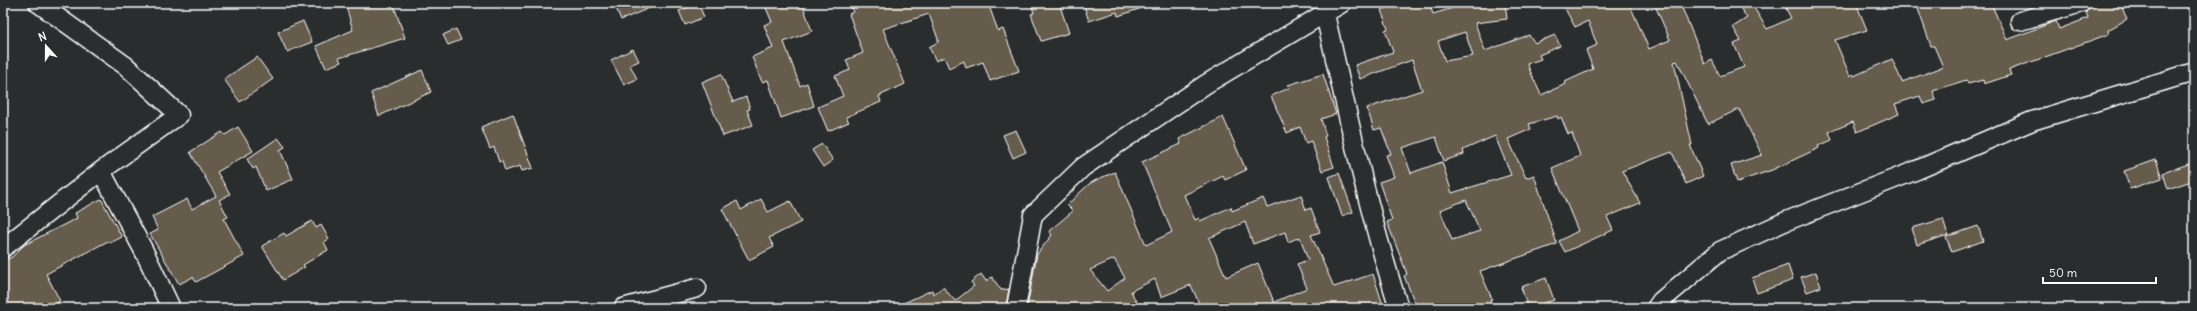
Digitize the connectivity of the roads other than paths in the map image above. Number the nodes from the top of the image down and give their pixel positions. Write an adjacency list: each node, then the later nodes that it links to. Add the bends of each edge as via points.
1 (38, 3): 7 (street, via 126,66 179,115)
2 (1342, 3): 4 (street)
3 (2081, 3): 5 (street)
4 (1325, 14): 12 (street, via 1206,84 1083,167 1033,215); 13 (street, via 1353,142 1384,262)
5 (2020, 21)
6 (2194, 72): 14 (street, via 2032,121 1917,170 1784,222 1720,251 1661,300)
7 (101, 171): 8 (street); 10 (street)
8 (3, 248)
9 (697, 288): 11 (street)
10 (171, 308)
11 (623, 308)
12 (1016, 308)
13 (1399, 308)
14 (1656, 308)

